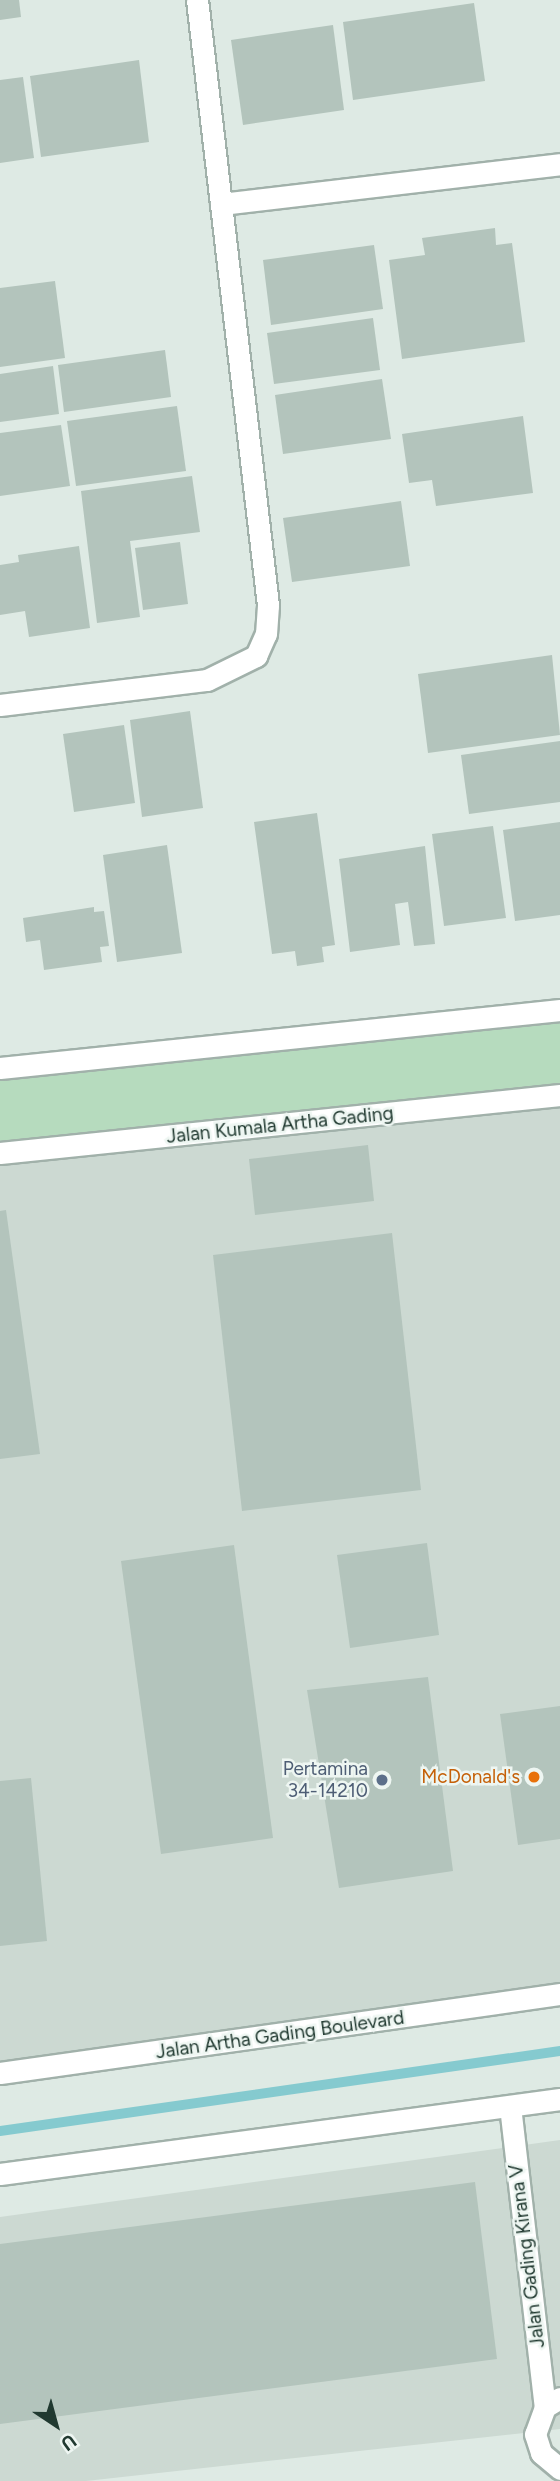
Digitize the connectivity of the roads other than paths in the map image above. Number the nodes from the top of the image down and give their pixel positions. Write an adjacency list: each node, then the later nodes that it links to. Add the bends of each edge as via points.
1 (197, 0): 3 (street)
2 (560, 164): 3 (street)
3 (221, 204): 4 (street, via 268,605 266,634 256,656 207,680)
4 (0, 705)
5 (560, 1010): 6 (street)
6 (1, 1061)
7 (560, 1094): 8 (street, Jalan Kumala Artha Gading)
8 (0, 1153)
9 (560, 1994): 10 (street, Jalan Artha Gading Boulevard)
10 (0, 2073)
11 (560, 2099): 12 (street)
12 (510, 2106): 13 (street); 14 (street, Jalan Gading Kirana V)
13 (0, 2174)
14 (552, 2402): 15 (street, via 535,2434 541,2453)
15 (556, 2472)

